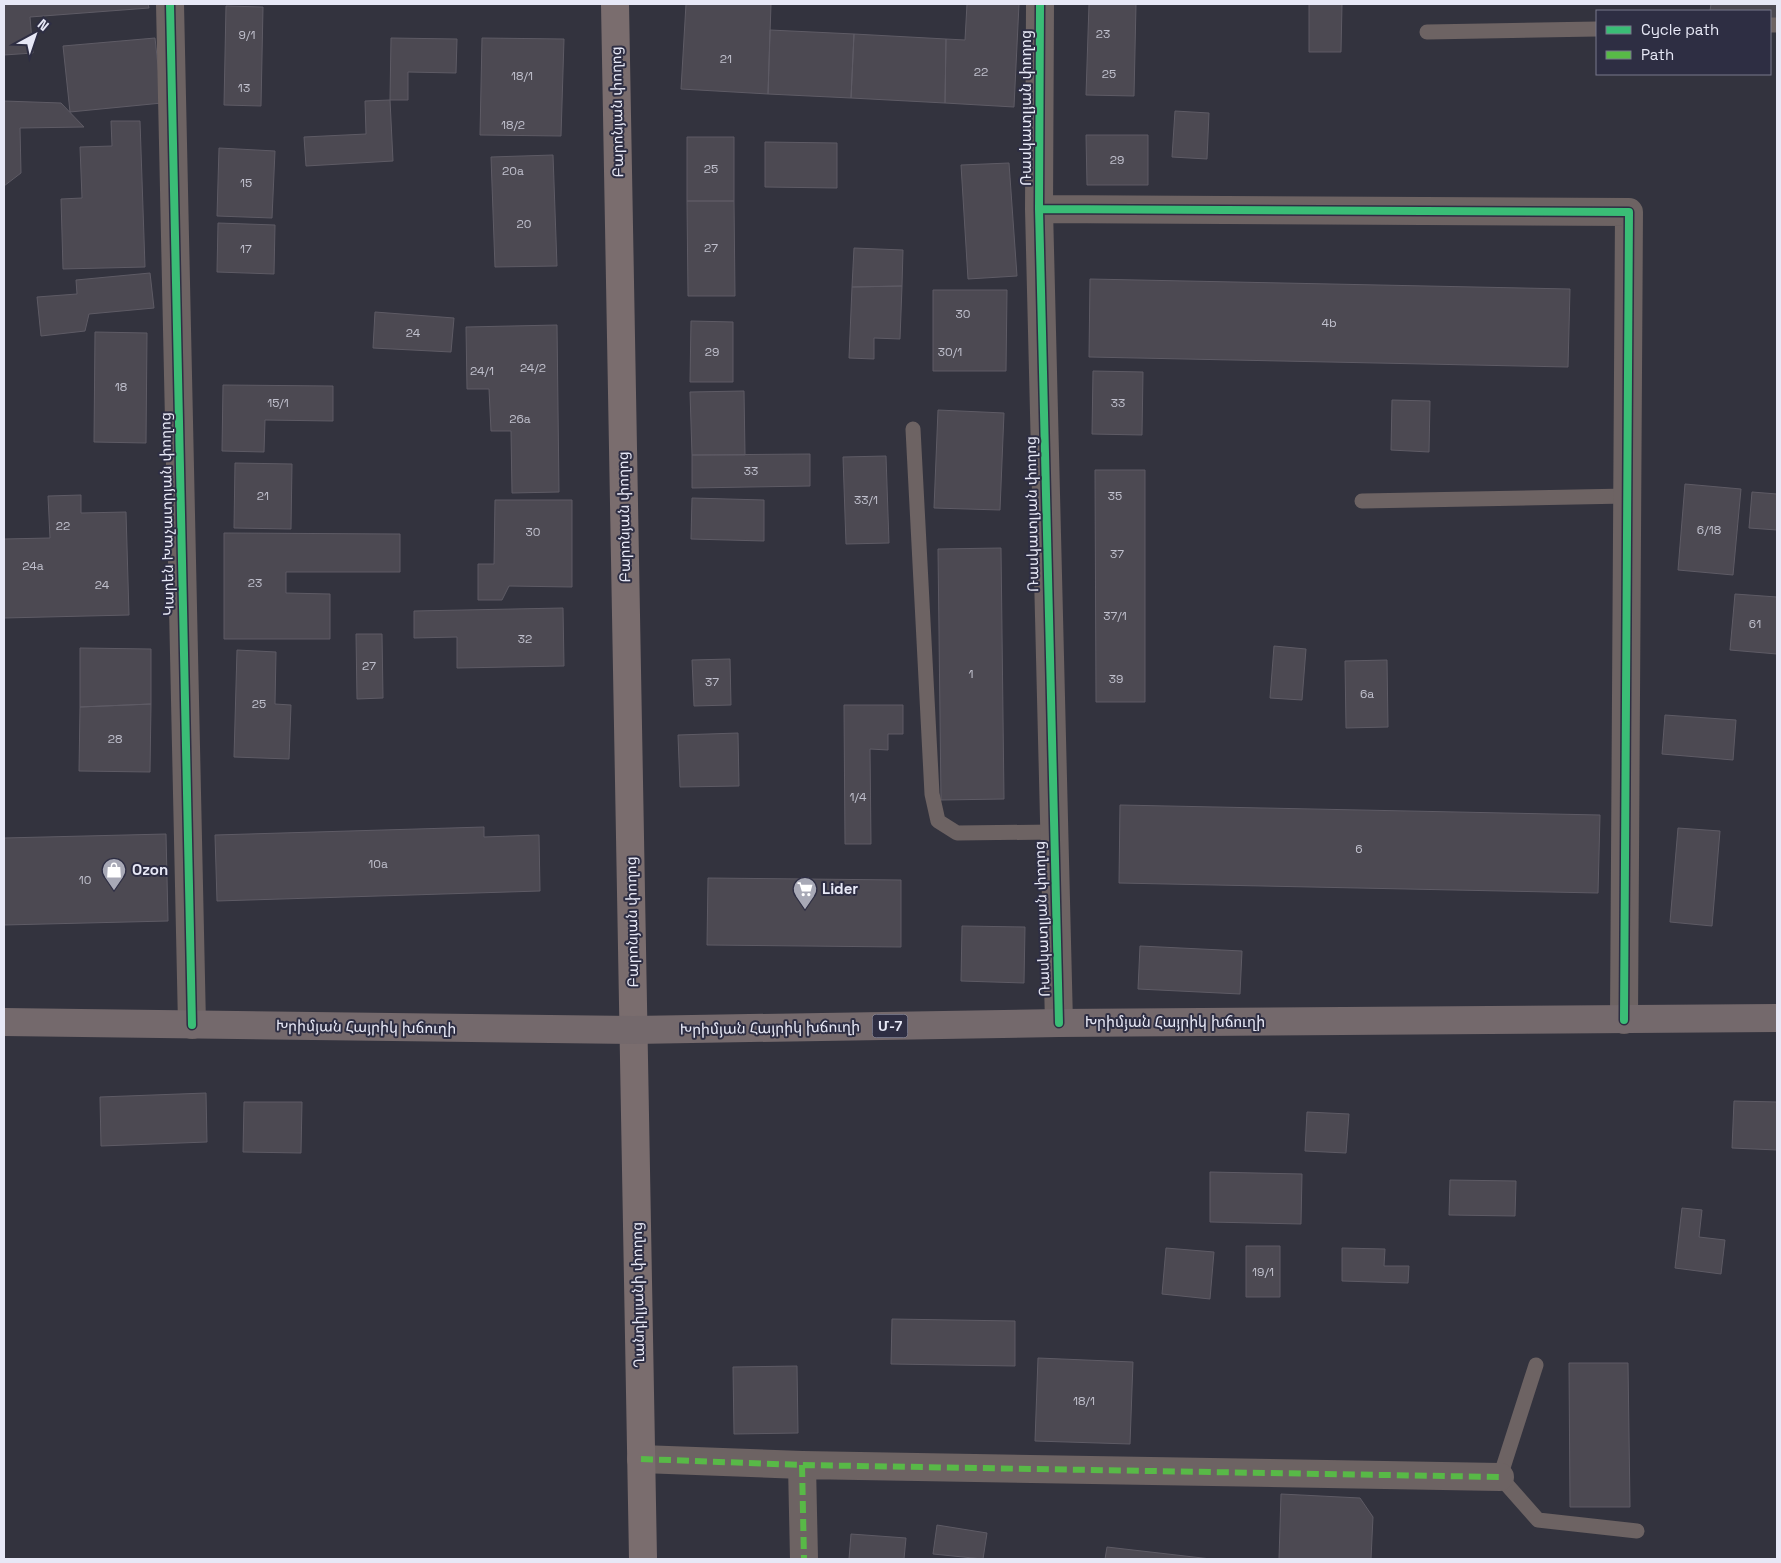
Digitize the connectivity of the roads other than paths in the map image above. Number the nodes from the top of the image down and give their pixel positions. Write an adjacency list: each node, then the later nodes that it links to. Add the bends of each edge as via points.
1 (170, 4): 15 (street, Կարեն Խաչատրյան փողոց)
2 (615, 4): 16 (main road, Բարոնյան փողոց)
3 (1040, 4): 6 (street, Ռասկատլյան փողոց)
4 (1596, 29): 5 (lane)
5 (1427, 32)
6 (1039, 209): 8 (street, via 1628,212); 10 (street, Ռասկատլյան փողոց)
7 (913, 429): 10 (lane, via 932,794 938,821 957,833)
8 (1627, 496): 9 (lane); 12 (street)
9 (1362, 501)
10 (1053, 832): 14 (street, Ռասկատլյան փողոց)
11 (1777, 1018): 12 (highway, Խրիմյան Հայրիկ խճուղի / Մ-7)
12 (1624, 1020): 14 (highway, Խրիմյան Հայրիկ խճուղի / Մ-7)
13 (4, 1022): 15 (highway, Խրիմյան Հայրիկ խճուղի / Մ-7)
14 (1059, 1023): 16 (highway, Խրիմյան Հայրիկ խճուղի / Մ-7)
15 (192, 1025): 16 (highway, Խրիմյան Հայրիկ խճուղի / Մ-7)
16 (634, 1030): 18 (main road, Ղանդիլյանի փողոց)
17 (1536, 1365): 20 (lane)
18 (641, 1459): 19 (street); 22 (main road, Ղանդիլյանի փողոց)
19 (802, 1465): 20 (street); 23 (street)
20 (1500, 1477): 21 (lane, via 1538,1520)
21 (1637, 1531)
22 (643, 1559)
23 (804, 1559)

